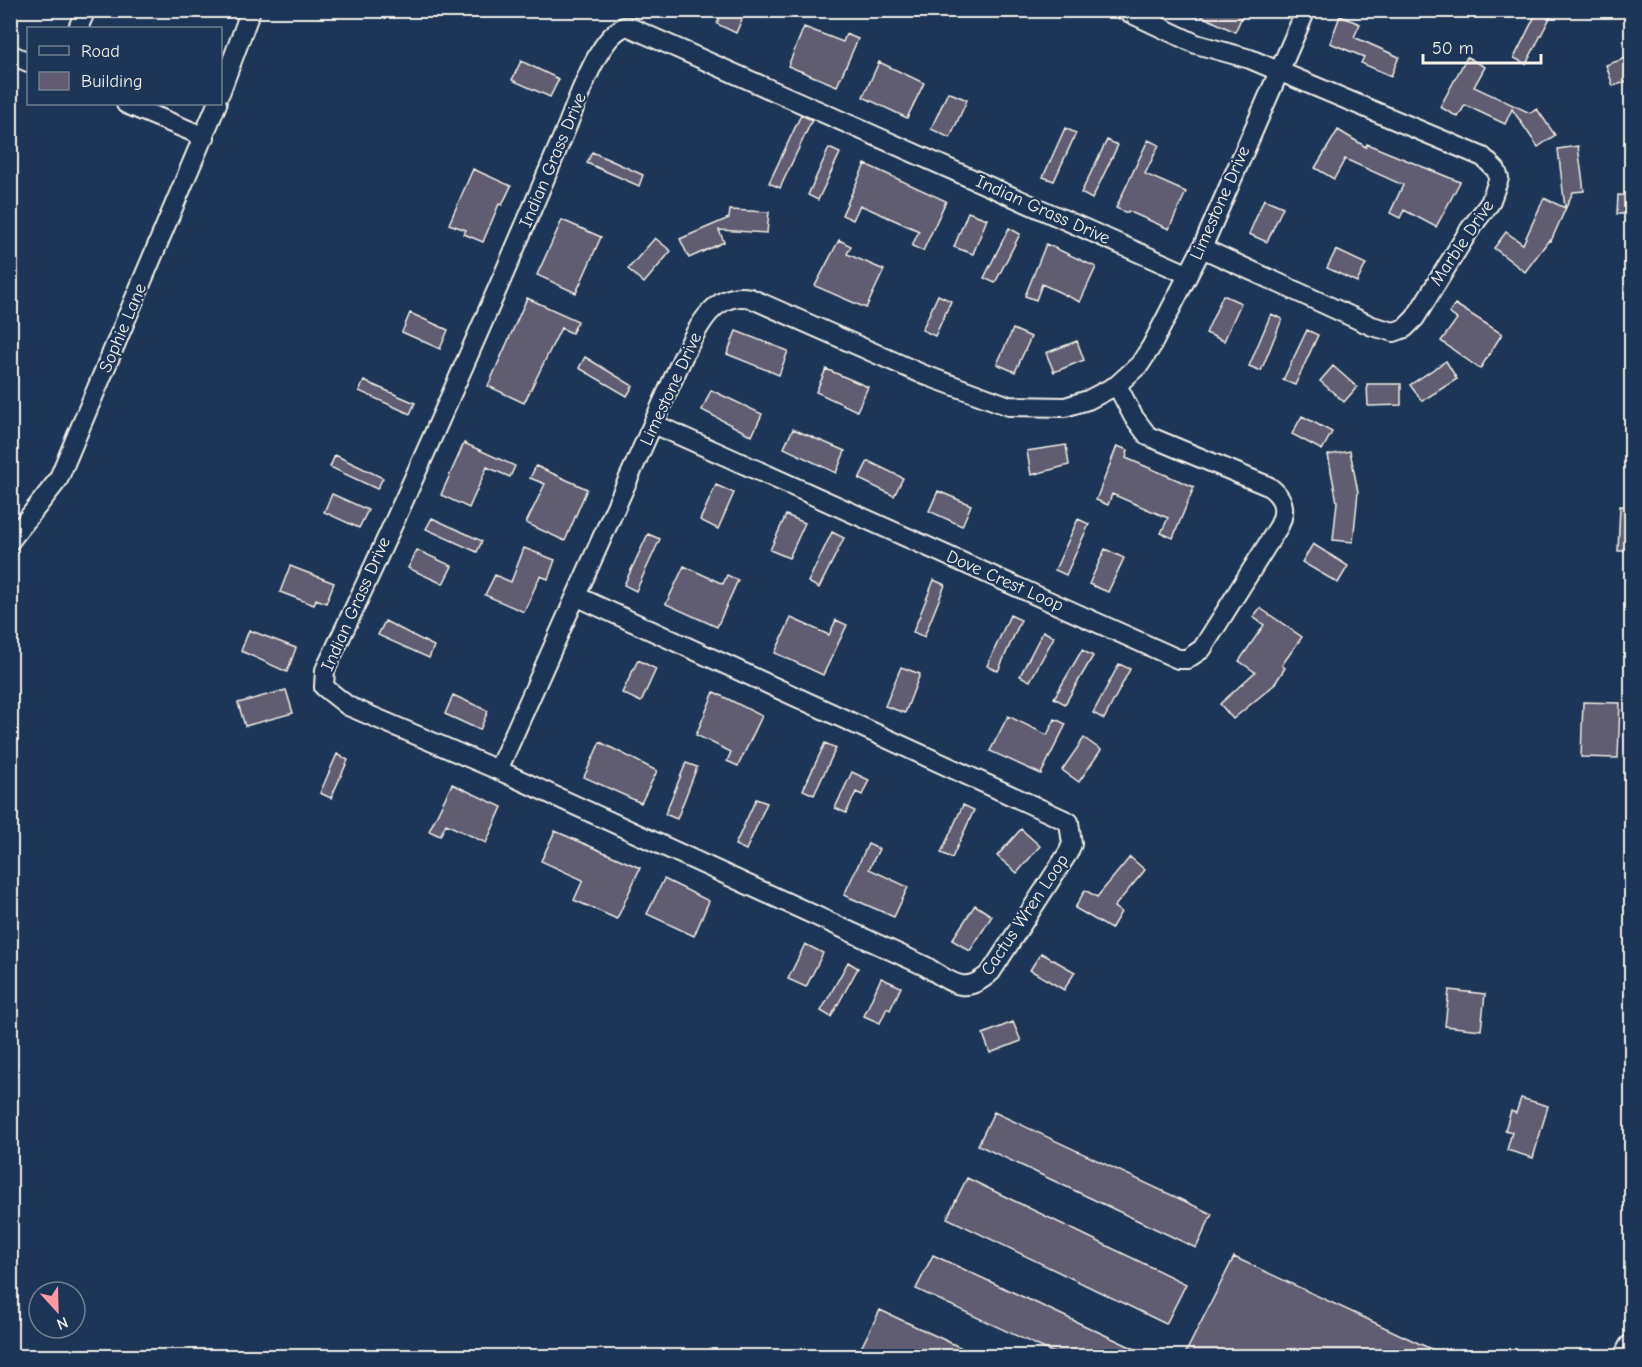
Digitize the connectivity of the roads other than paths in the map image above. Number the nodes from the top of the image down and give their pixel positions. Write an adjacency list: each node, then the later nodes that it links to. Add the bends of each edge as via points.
1 (86, 10): 5 (street)
2 (251, 10): 9 (street)
3 (1124, 10): 8 (street, via 1196,44)
4 (1306, 10): 8 (street, Limestone Drive)
5 (78, 27)
6 (10, 54): 7 (street)
7 (27, 62)
8 (1278, 73): 13 (street, Limestone Drive); 13 (street, Marble Drive, via 1483,157 1499,178 1495,193 1415,318 1394,332 1372,326)
9 (222, 88)
10 (128, 105): 12 (street)
11 (217, 105): 12 (street, Sophie Lane)
12 (205, 137): 17 (street, Sophie Lane, via 58,480)
13 (1202, 248): 14 (street, Limestone Drive)
14 (1187, 274): 15 (street, Limestone Drive, via 1151,347 1140,364); 19 (street, Indian Grass Drive, via 637,30 618,28 591,70 323,677 324,687 348,706)
15 (1117, 385): 16 (street, Limestone Drive, via 1065,407 1009,406 922,374 738,295 717,305 698,328); 16 (street, Dove Crest Loop, via 1149,436 1268,486 1284,504 1279,526 1202,649 1187,659 1178,659)
16 (654, 424): 18 (street, Limestone Drive)
17 (10, 541)
18 (578, 597): 19 (street, Limestone Drive); 19 (street, Cactus Wren Loop, via 1064,818 1072,831 1072,844 991,972 974,986 963,987)
19 (498, 770)
20 (1632, 1348): 21 (main road)
21 (1628, 1356)

